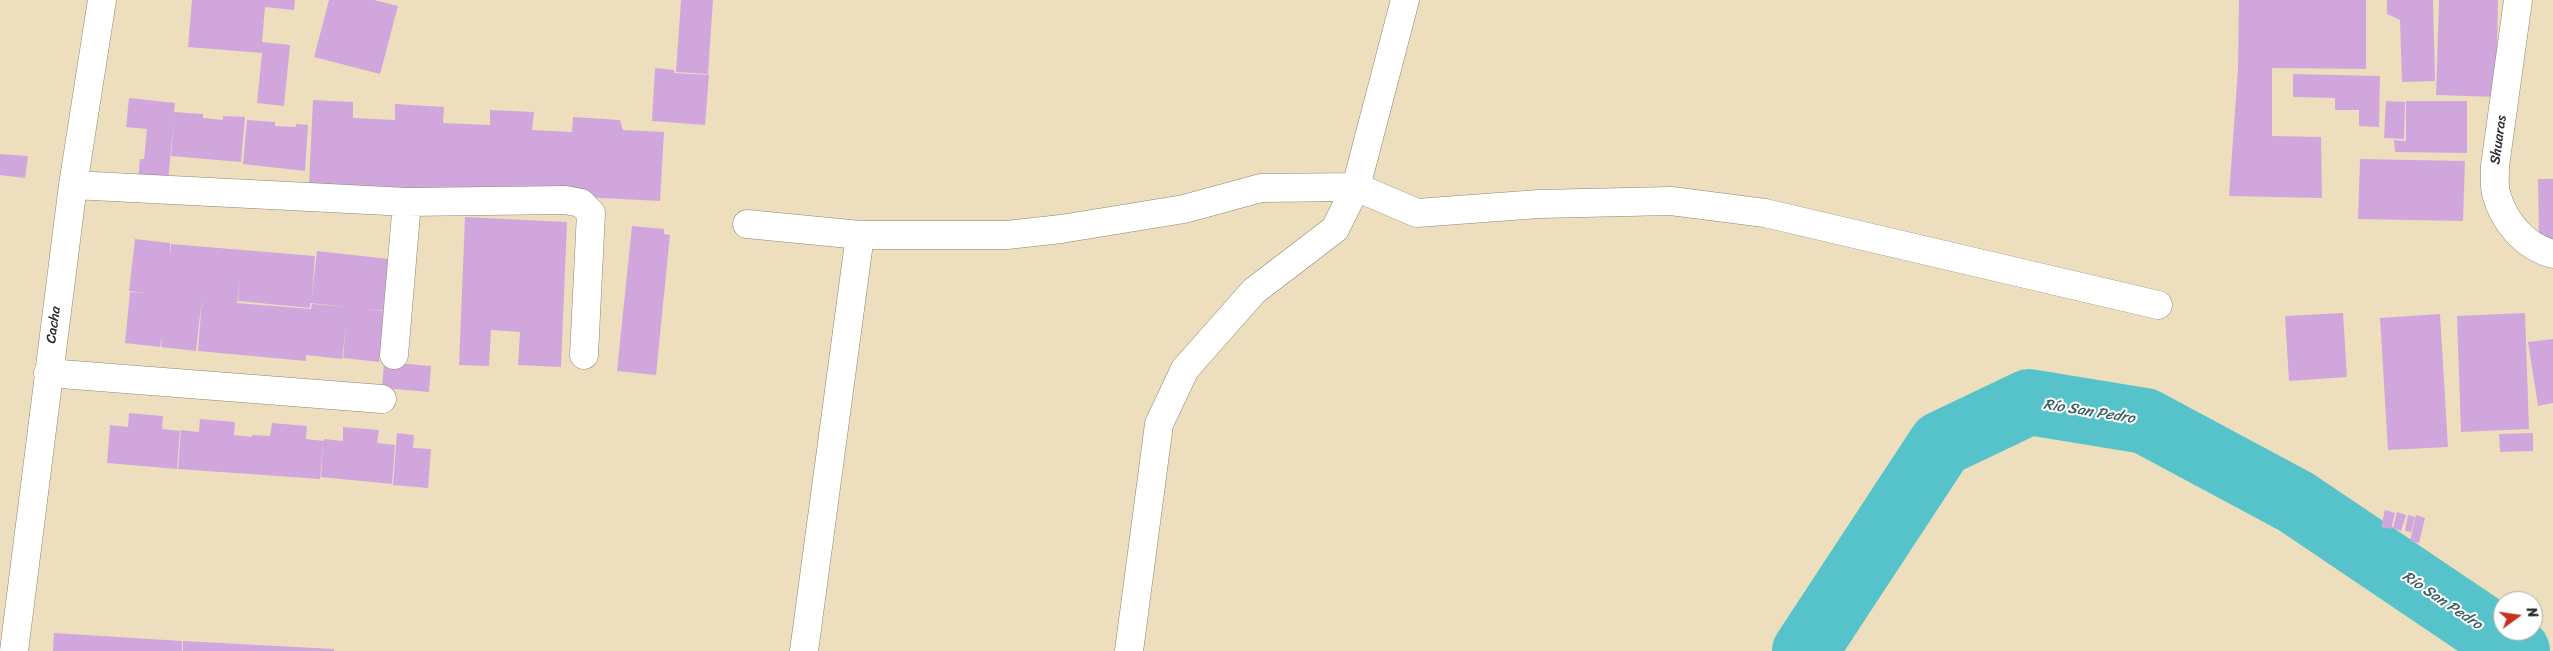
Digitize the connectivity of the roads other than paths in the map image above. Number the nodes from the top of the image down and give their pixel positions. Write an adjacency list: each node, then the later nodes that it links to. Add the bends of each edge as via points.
1 (102, 0): 4 (street, Cacha)
2 (1405, 0): 5 (street)
3 (2518, 0): 9 (street, Shuaras, via 2495,166 2496,192 2505,217 2522,237 2544,252)
4 (73, 185): 6 (street); 13 (street, Cacha)
5 (1356, 187): 8 (street, via 1261,188 1184,209 1007,235); 10 (street, via 1417,213 1539,204 1671,201 1765,213); 17 (street, via 1335,228 1254,291 1185,369 1159,424)
6 (407, 202): 11 (street); 12 (street, via 565,200 581,203 592,213)
7 (747, 224): 8 (street)
8 (860, 235): 16 (street)
9 (2553, 254)
10 (2158, 305)
11 (394, 354)
12 (584, 355)
13 (48, 373): 14 (street); 15 (street, Cacha)
14 (382, 399)
15 (14, 651)
16 (804, 651)
17 (1129, 651)

